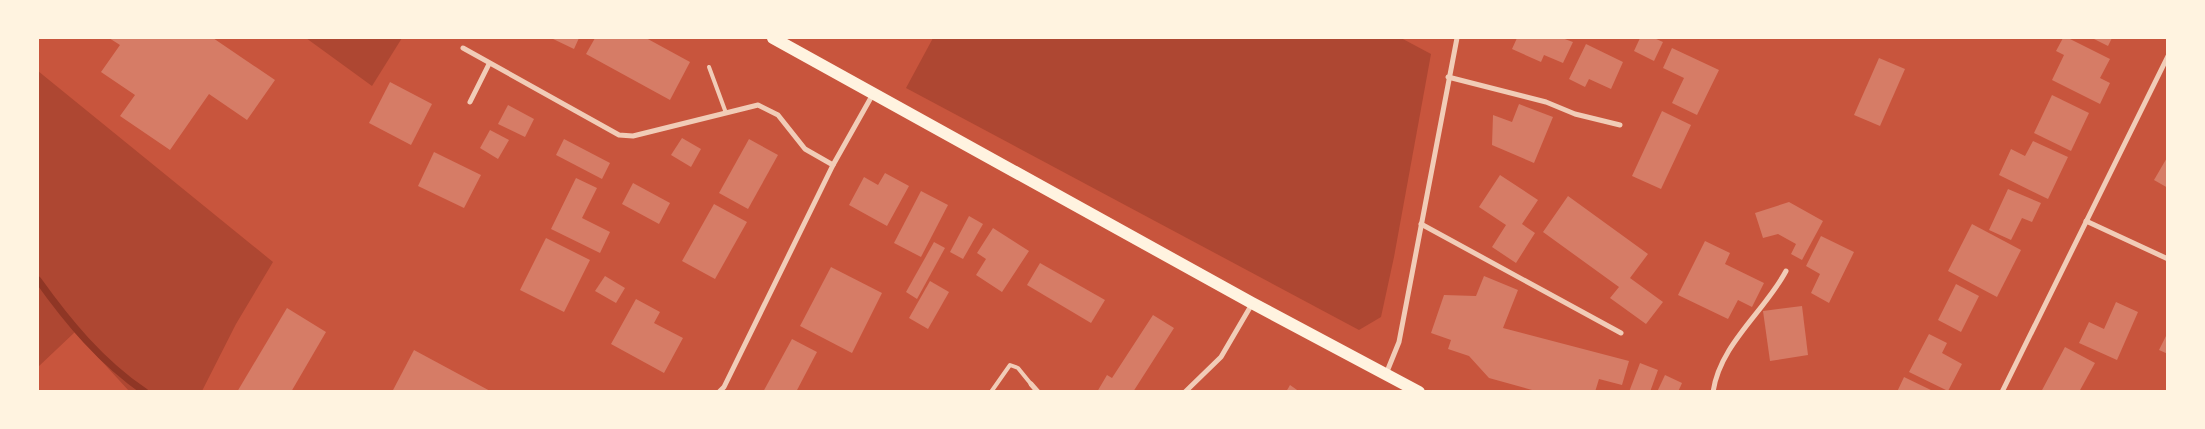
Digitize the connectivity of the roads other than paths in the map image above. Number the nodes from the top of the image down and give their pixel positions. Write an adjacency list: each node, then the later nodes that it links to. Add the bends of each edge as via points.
1 (773, 38): 8 (main road)
2 (1456, 38): 7 (street)
3 (462, 48): 5 (street)
4 (2168, 56): 13 (street)
5 (489, 64): 9 (street); 10 (street, via 619,135 633,136)
6 (709, 67): 10 (lane)
7 (1448, 77): 11 (street, via 1546,102); 14 (street)
8 (873, 94): 12 (street); 17 (main road)
9 (470, 102)
10 (726, 113): 12 (street, via 758,105 778,114 805,149)
11 (1620, 126)
12 (833, 165): 21 (street)
13 (2086, 221): 15 (street); 27 (street)
14 (1421, 224): 18 (street); 19 (street, via 1399,342)
15 (2168, 259)
16 (1786, 271): 26 (street, via 1734,343 1715,378)
17 (1252, 303): 19 (main road); 24 (street, via 1221,357)
18 (1620, 333)
19 (1386, 374): 25 (main road)
20 (1031, 384): 22 (lane, via 1018,368 1010,365); 23 (street)
21 (719, 392)
22 (991, 392)
23 (1038, 392)
24 (1185, 392)
25 (1419, 392)
26 (1713, 392)
27 (2002, 392)

